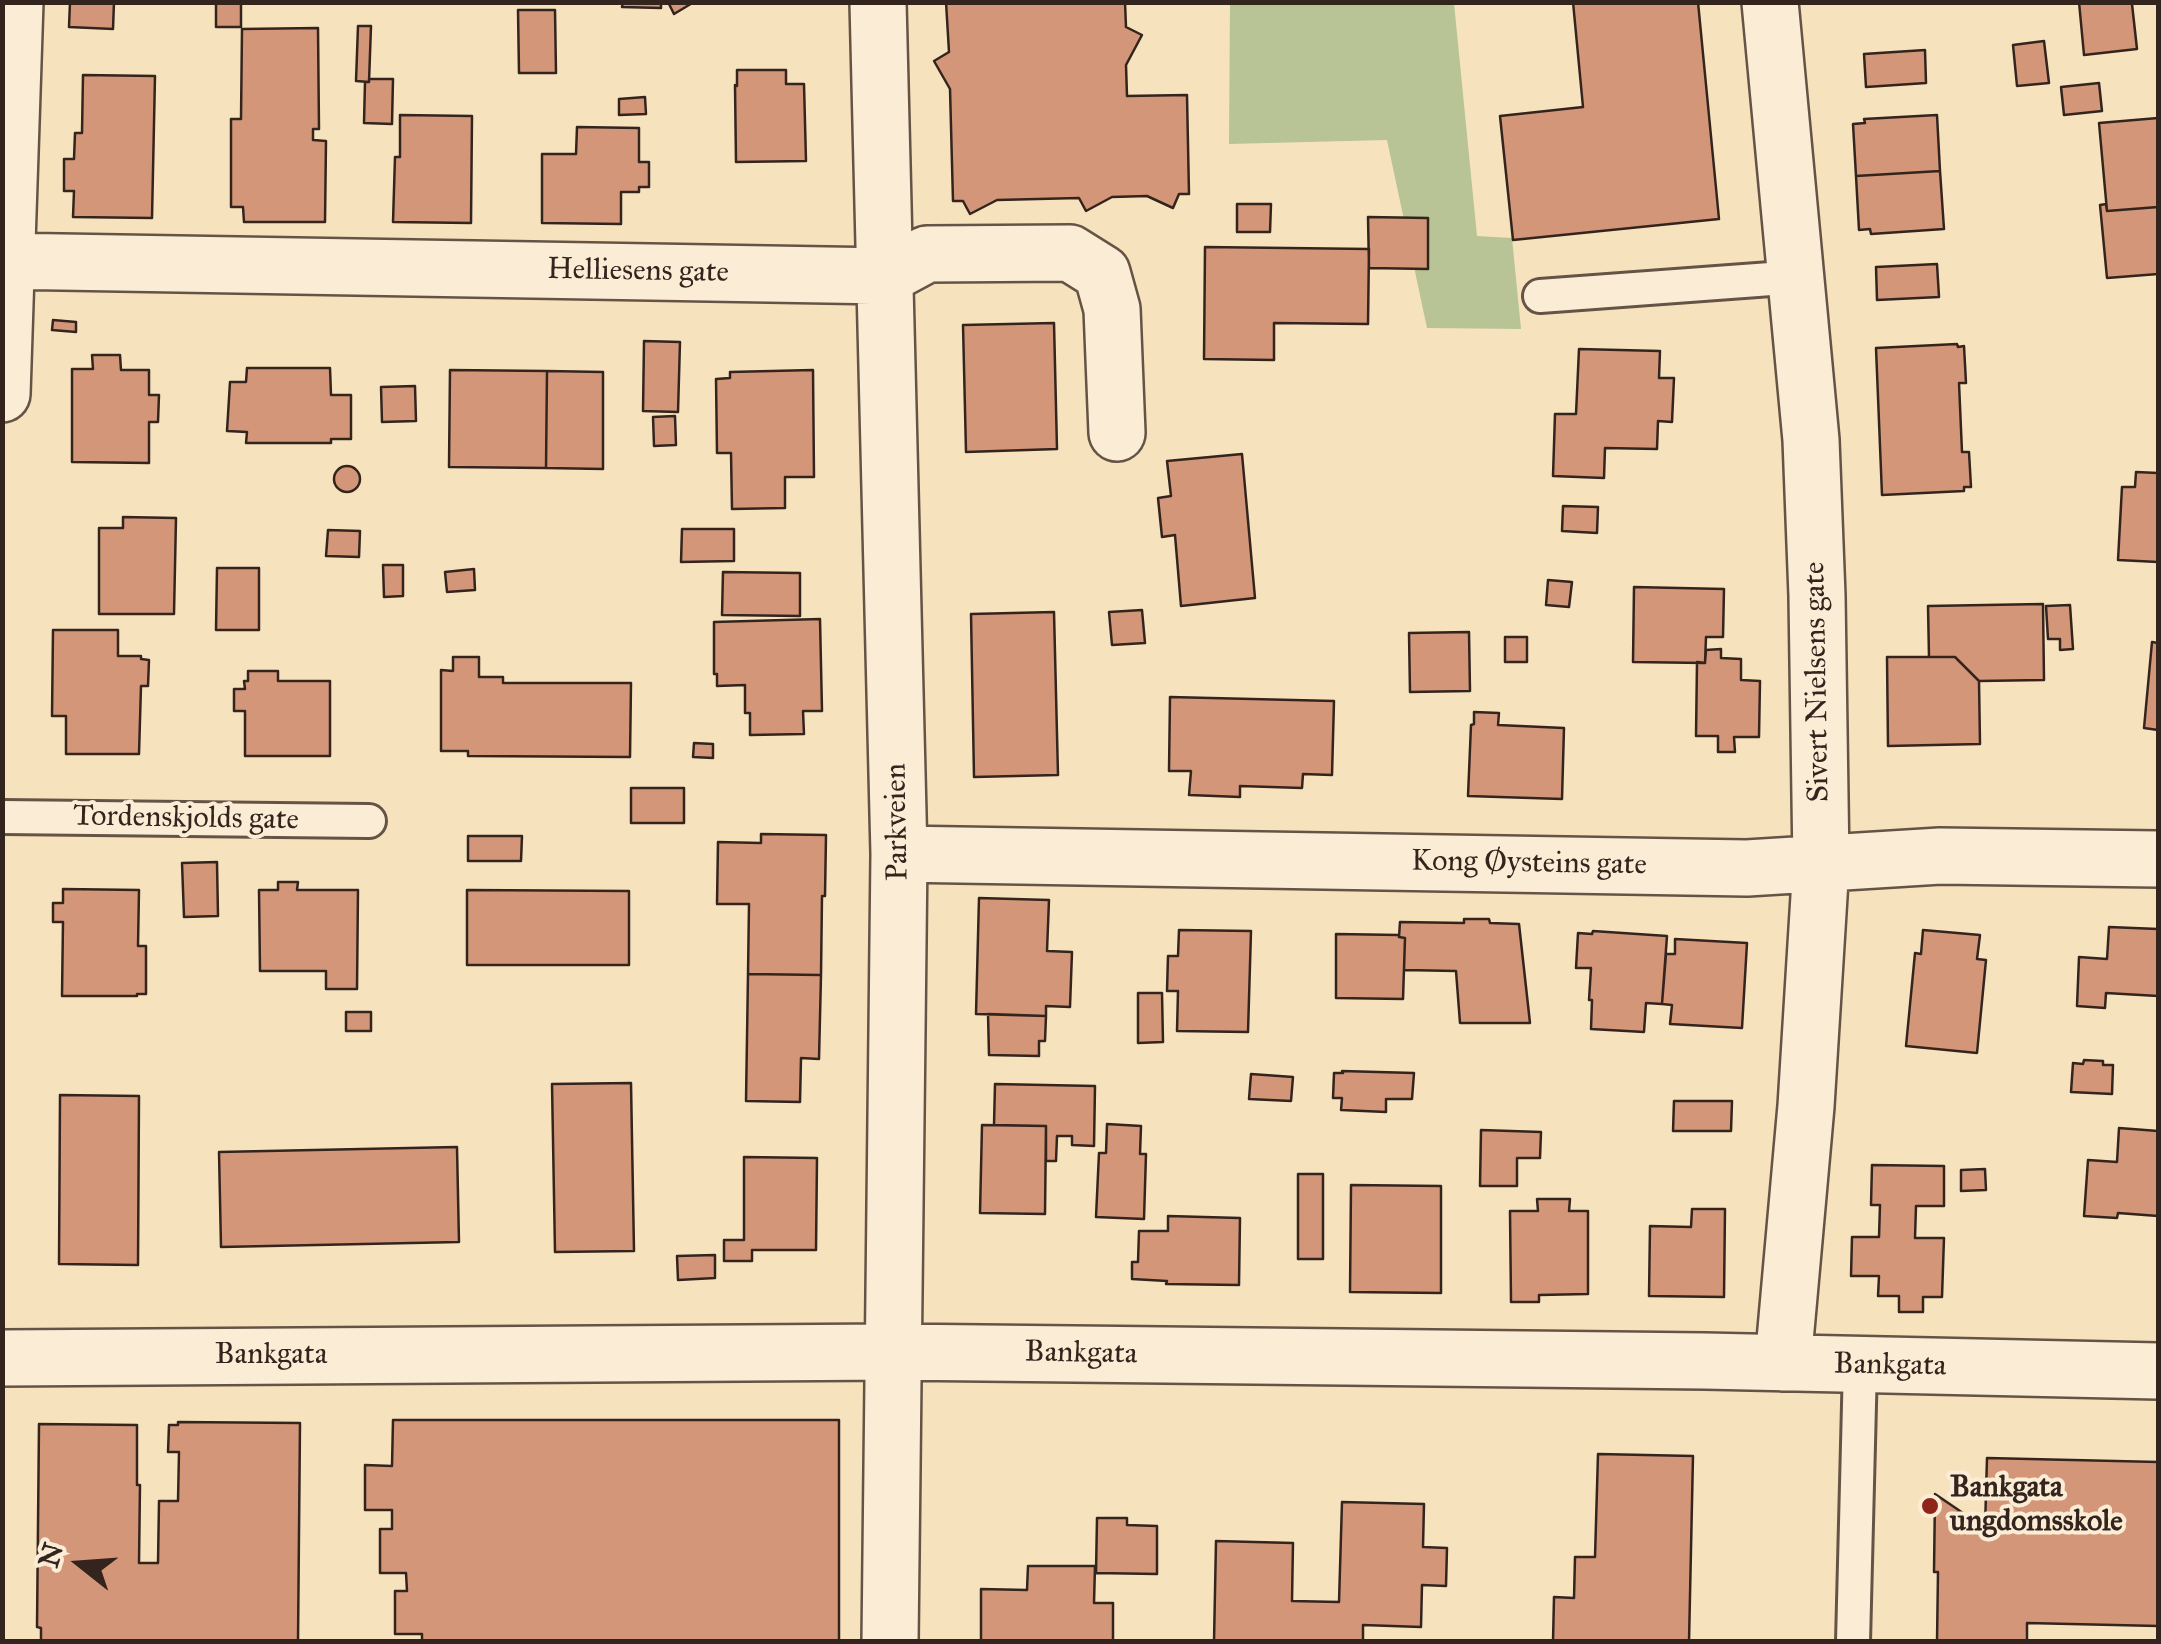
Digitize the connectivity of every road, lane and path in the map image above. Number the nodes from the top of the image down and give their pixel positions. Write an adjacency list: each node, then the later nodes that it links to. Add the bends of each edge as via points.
1 (16, 2): 4 (street)
2 (878, 2): 5 (street, Parkveien)
3 (1770, 2): 6 (street, Sivert Nielsens gate)
4 (4, 261): 5 (street, Helliesens gate); 8 (street)
5 (886, 276): 9 (street, Helliesens gate, via 927,254 1070,253 1102,273 1112,309); 12 (street, Parkveien)
6 (1798, 278): 7 (lane); 14 (street, Sivert Nielsens gate, via 1811,440)
7 (1540, 296)
8 (2, 394)
9 (1116, 432)
10 (2, 817): 11 (lane, Tordenskjolds gate)
11 (369, 821)
12 (899, 854): 14 (street, Kong Øysteins gate); 15 (street, Parkveien)
13 (2158, 860): 14 (street, Kong Øysteins gate, via 1940,856)
14 (1821, 864): 17 (street, Sivert Nielsens gate)
15 (893, 1352): 16 (street, Bankgata); 17 (street, Bankgata); 20 (street, Parkveien)
16 (2, 1358)
17 (1783, 1362): 18 (street, Bankgata)
18 (1860, 1366): 19 (street, Bankgata); 21 (lane)
19 (2158, 1371)
20 (890, 1642)
21 (1853, 1642)

